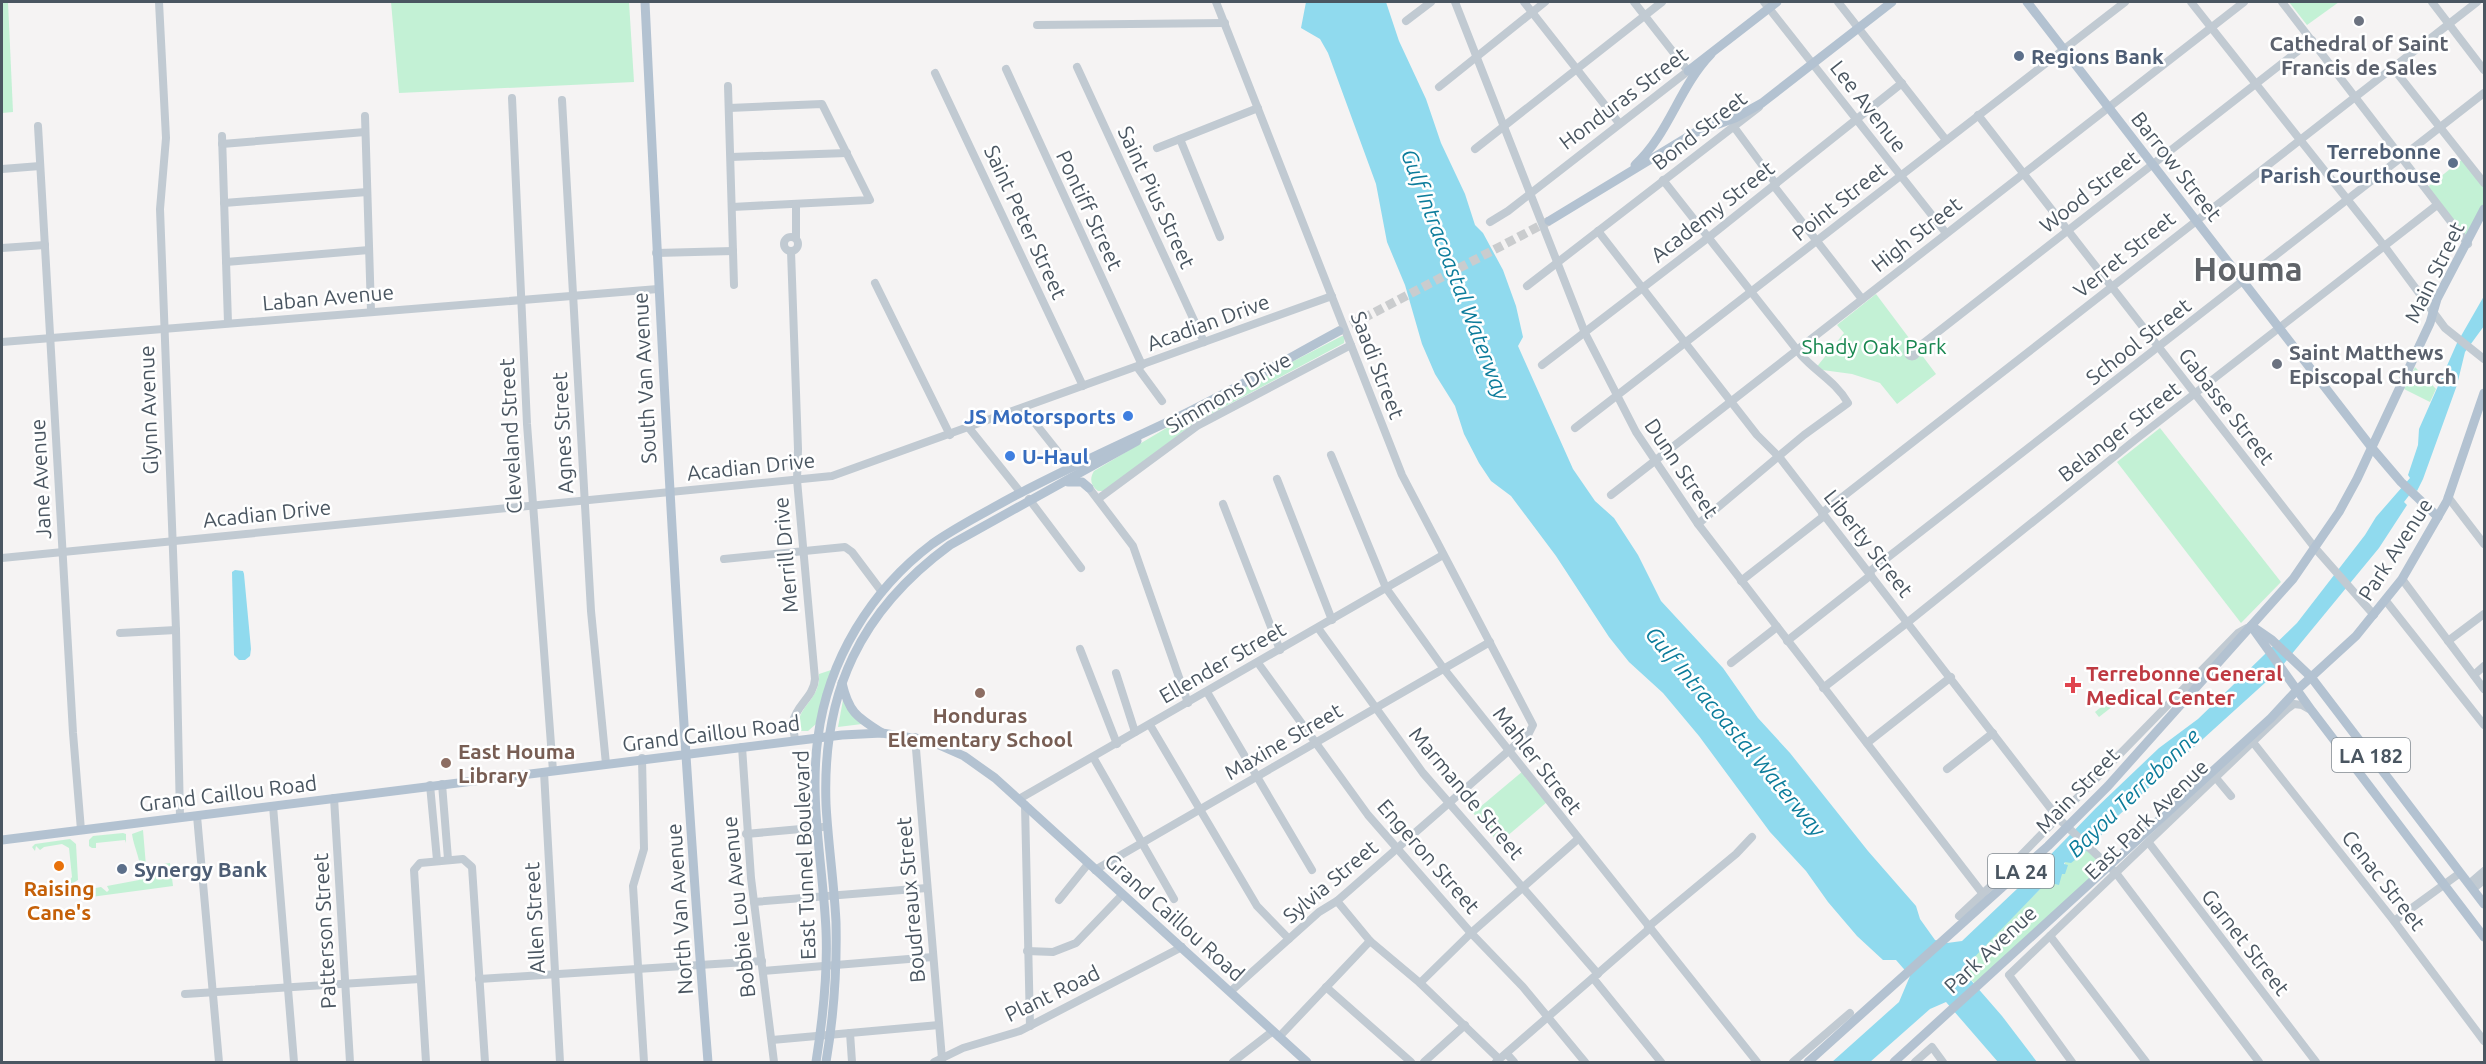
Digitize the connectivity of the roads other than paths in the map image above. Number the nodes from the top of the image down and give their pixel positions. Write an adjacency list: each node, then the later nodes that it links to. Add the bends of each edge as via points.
1 (159, 2): 124 (street, Glynn Avenue, via 166,138 160,209)
2 (645, 2): 105 (main road, South Van Avenue)
3 (1216, 2): 23 (street, Saadi Street)
4 (1431, 2): 22 (street)
5 (1455, 2): 31 (street, Dunn Street)
6 (1524, 2): 20 (street)
7 (1545, 2): 20 (street)
8 (1634, 2): 21 (street)
9 (1662, 2): 21 (street)
10 (1838, 2): 27 (street)
11 (1892, 2): 27 (main road, Bond Street)
12 (2027, 2): 29 (main road, Barrow Street)
13 (2125, 2): 29 (street, Point Street)
14 (2191, 2): 26 (street)
15 (2244, 2): 26 (street, High Street)
16 (2282, 2): 28 (street)
17 (2432, 2): 24 (street)
18 (2477, 2): 24 (street, Verret Street)
19 (1770, 4): 30 (main road, Honduras Street); 32 (street, Lee Avenue)
20 (1532, 12): 31 (street); 34 (street)
21 (1644, 15): 34 (street); 38 (street)
22 (1406, 21)
23 (1225, 23): 25 (street); 53 (street, Saadi Street)
24 (2448, 24): 35 (street, Verret Street); 37 (street)
25 (1037, 25)
26 (2211, 27): 41 (street); 51 (street, High Street)
27 (1858, 28): 32 (main road, Bond Street); 40 (street)
28 (2312, 40): 41 (street, Wood Street); 47 (street)
29 (2063, 49): 51 (main road, Barrow Street); 54 (street, Point Street)
30 (1711, 54): 38 (main road, Honduras Street); 46 (main road)
31 (1476, 57): 43 (street); 58 (street, Dunn Street)
32 (1813, 63): 50 (main road, Bond Street); 56 (street, Lee Avenue)
33 (1077, 67): 129 (street, Saint Pius Street)
34 (1575, 68): 57 (street); 58 (street)
35 (2393, 68): 47 (street, Verret Street); 61 (street)
36 (1006, 69): 137 (street, Pontiff Street)
37 (2484, 70)
38 (1688, 71): 44 (street, Honduras Street)
39 (935, 73): 138 (street, Saint Peter Street)
40 (1902, 83): 56 (street, Academy Street); 64 (street)
41 (2256, 84): 65 (street); 71 (street, Wood Street)
42 (728, 86): 52 (street)
43 (1439, 87)
44 (1665, 88): 46 (street, via 1676,86); 57 (street, Honduras Street)
45 (2484, 93): 61 (street, School Street)
46 (1680, 96): 79 (main road, via 1652,148)
47 (2356, 96): 65 (street, Verret Street); 70 (street)
48 (512, 98): 118 (street, Cleveland Street)
49 (562, 100): 116 (street, Agnes Street)
50 (1762, 103): 60 (street, Bond Street); 79 (main road, via 1694,133)
51 (2109, 106): 71 (main road, Barrow Street); 75 (street, High Street)
52 (729, 108): 68 (street, via 822,104); 69 (street)
53 (1258, 108): 63 (street); 117 (street, Saadi Street)
54 (1978, 115): 64 (street, Point Street); 75 (street, Gabasse Street)
55 (365, 116): 62 (street)
56 (1857, 119): 77 (street, Lee Avenue); 81 (street, Academy Street)
57 (1620, 123): 82 (street, Honduras Street)
58 (1503, 125): 67 (street); 82 (street, Dunn Street)
59 (38, 126): 72 (street, Jane Avenue)
60 (1734, 127): 78 (street, Bond Street); 81 (street)
61 (2439, 128): 70 (street, School Street); 76 (street)
62 (365, 132): 83 (street); 85 (street, via 222,140)
63 (1180, 139): 66 (street); 96 (street)
64 (1946, 140): 77 (street, Point Street)
65 (2300, 140): 84 (street); 90 (street, Verret Street)
66 (1157, 148)
67 (1475, 149)
68 (847, 153): 69 (street); 86 (street, via 870,200)
69 (731, 157): 88 (street)
70 (2401, 158): 84 (street, School Street); 87 (street)
71 (2153, 164): 90 (main road, Barrow Street); 94 (street, Wood Street)
72 (40, 166): 74 (street); 100 (street, Jane Avenue)
73 (2484, 166): 76 (street)
74 (2, 169)
75 (2023, 173): 94 (street, Gabasse Street); 95 (street, High Street)
76 (2476, 173): 80 (street)
77 (1900, 175): 95 (street, Lee Avenue); 98 (street, Point Street)
78 (1663, 180): 93 (street, Bond Street); 97 (street)
79 (1617, 181): 91 (main road)
80 (2484, 183)
81 (1775, 185): 97 (street, Academy Street); 98 (street)
82 (1531, 191): 92 (street, Honduras Street); 107 (street, Dunn Street)
83 (367, 192): 85 (street); 103 (street)
84 (2348, 200): 101 (street); 108 (street, School Street)
85 (224, 203): 106 (street)
86 (796, 204): 88 (street); 156 (street, Merrill Drive, via 796,238 788,237 784,243 786,250 791,251)
87 (2437, 205): 99 (street); 101 (street, Belanger Street)
88 (732, 207): 104 (street)
89 (2484, 209): 99 (main road, Main Street / LA 24)
90 (2196, 220): 108 (main road, Barrow Street); 112 (street, Verret Street)
91 (1549, 221)
92 (1490, 222)
93 (1598, 231): 107 (street, Bond Street); 113 (street, Liberty Street)
94 (2068, 231): 112 (street, Gabasse Street); 134 (street, Wood Street)
95 (1946, 233): 119 (street, High Street)
96 (1220, 237)
97 (1709, 237): 113 (street, Academy Street); 115 (street)
98 (1818, 240): 115 (street, Point Street); 119 (street)
99 (2468, 244): 121 (main road, Main Street / LA 24, via 2437,298)
100 (45, 245): 102 (street); 127 (street, Jane Avenue)
101 (2385, 247): 121 (street); 123 (street, Belanger Street)
102 (2, 248)
103 (369, 250): 106 (street); 120 (street)
104 (734, 251): 105 (street); 110 (street)
105 (656, 253): 114 (main road, South Van Avenue)
106 (226, 262): 122 (street)
107 (1558, 262): 111 (street, Bond Street); 126 (street, Dunn Street)
108 (2243, 281): 123 (main road, Barrow Street); 132 (street, School Street)
109 (875, 283): 148 (street)
110 (734, 285)
111 (1527, 286)
112 (2112, 287): 132 (street, Gabasse Street); 167 (street, Verret Street)
113 (1643, 288): 126 (street, Academy Street); 130 (street, Liberty Street)
114 (657, 289): 116 (street, Laban Avenue); 159 (main road, South Van Avenue)
115 (1752, 292): 130 (street, Point Street); 133 (street)
116 (573, 295): 118 (street, Laban Avenue); 164 (street, Agnes Street)
117 (1332, 296): 129 (street, Acadian Drive); 131 (street, Saadi Street)
118 (521, 298): 120 (street, Laban Avenue); 166 (street, Cleveland Street)
119 (1862, 299): 133 (street, High Street)
120 (371, 311): 122 (street, Laban Avenue)
121 (2433, 313): 135 (street); 149 (main road, Main Street / LA 24)
122 (228, 323): 124 (street, Laban Avenue)
123 (2280, 328): 140 (street, Belanger Street); 149 (main road, Barrow Street)
124 (164, 329): 127 (street, Laban Avenue); 170 (street, Glynn Avenue)
125 (1339, 331): 145 (main road, East Tunnel Boulevard)
126 (1585, 333): 136 (street, Academy Street); 141 (street, Dunn Street)
127 (50, 338): 128 (street, Laban Avenue); 174 (street, Jane Avenue)
128 (2, 342)
129 (1204, 342): 137 (street, Acadian Drive)
130 (1686, 344): 141 (street, Point Street); 142 (street, Liberty Street)
131 (1351, 345): 163 (street, Simmons Drive, via 1197,426); 175 (street, Saadi Street, via 1402,475)
132 (2159, 348): 140 (street, Gabasse Street); 179 (street, School Street)
133 (1796, 349): 142 (street, High Street); 151 (street, via 1841,391 1848,403)
134 (1916, 349)
135 (2484, 359)
136 (1542, 365)
137 (1139, 366): 138 (street, Acadian Drive); 143 (street, Pontiff Street)
138 (1083, 386): 144 (street, Acadian Drive)
139 (2484, 393): 162 (main road, Park Avenue / LA 24)
140 (2195, 395): 172 (street, Gabasse Street); 188 (street, Belanger Street)
141 (1616, 398): 147 (street, Point Street); 152 (street, Dunn Street)
142 (1731, 400): 151 (street, Liberty Street); 152 (street, High Street)
143 (1162, 401)
144 (1023, 408): 146 (street, Acadian Drive); 154 (street)
145 (1159, 426): 153 (main road, East Tunnel Boulevard); 154 (main road, East Tunnel Boulevard)
146 (969, 428): 148 (street, Acadian Drive); 161 (street)
147 (1575, 428)
148 (950, 435): 156 (street, Acadian Drive, via 842,474)
149 (2372, 448): 168 (main road, Barrow Street); 172 (main road, Main Street / LA 24, via 2339,512)
150 (1331, 454): 182 (street, Mahler Street)
151 (1779, 458): 167 (street, Liberty Street); 169 (street)
152 (1653, 461): 160 (street, High Street); 169 (street, Dunn Street)
153 (1095, 465): 157 (main road, East Tunnel Boulevard); 158 (main road, via 1087,480)
154 (1070, 467): 161 (main road, East Tunnel Boulevard, via 1037,484)
155 (1277, 479): 187 (street)
156 (797, 480): 159 (street, Acadian Drive); 173 (street, Merrill Drive)
157 (1062, 483): 158 (main road, via 1079,481); 161 (main road, East Tunnel Boulevard)
158 (1089, 489): 163 (street)
159 (669, 492): 164 (street, Acadian Drive); 231 (main road, South Van Avenue)
160 (1611, 495)
161 (1025, 496): 178 (street); 183 (main road, East Tunnel Boulevard, via 935,542); 207 (main road, East Tunnel Boulevard, via 1010,510 950,544 908,579 876,616)
162 (2448, 497): 168 (main road, Park Avenue / LA 24); 171 (street)
163 (1098, 499): 212 (street, via 1133,546)
164 (584, 501): 166 (street, Acadian Drive); 234 (street, Agnes Street)
165 (1223, 504): 198 (street)
166 (532, 506): 170 (street, Acadian Drive); 236 (street, Cleveland Street)
167 (1823, 515): 179 (street, Liberty Street); 181 (street, Verret Street)
168 (2438, 517): 180 (main road, Park Avenue / LA 24)
169 (1698, 524): 181 (street, Dunn Street)
170 (171, 542): 174 (street, Acadian Drive); 192 (street, Glynn Avenue)
171 (2484, 544)
172 (2315, 548): 186 (street, Gabasse Street); 189 (main road, Main Street / LA 24)
173 (802, 551): 177 (street); 183 (street, via 848,549); 224 (street, Merrill Drive, via 815,679 813,689 796,713)
174 (62, 552): 176 (street, Acadian Drive); 254 (street, Jane Avenue)
175 (1443, 555): 182 (street, Ellender Street); 196 (street, Saadi Street)
176 (2, 558)
177 (724, 560)
178 (1081, 568)
179 (1870, 574): 188 (street, Liberty Street); 194 (street, School Street)
180 (2402, 579): 184 (main road, Park Avenue / LA 24); 195 (street)
181 (1741, 581): 190 (street, Dunn Street)
182 (1386, 588): 187 (street, Ellender Street); 202 (street, Mahler Street)
183 (882, 592): 223 (main road, East Tunnel Boulevard, via 860,622 838,664)
184 (2386, 601): 186 (main road, Park Avenue / LA 24); 216 (street)
185 (2484, 614): 195 (street)
186 (2374, 615): 206 (main road, Park Avenue / LA 24)
187 (1332, 620): 191 (street, Ellender Street)
188 (1908, 622): 205 (street, Liberty Street); 208 (street, Belanger Street)
189 (2251, 626): 206 (main road, LA 182); 210 (main road, LA 182); 251 (street, Main Street, via 2238,633); 345 (main road, Main Street / LA 24, via 2109,786)
190 (1777, 627): 194 (street, Dunn Street); 200 (street)
191 (1318, 628): 198 (street, Ellender Street); 213 (street, Marmande Street)
192 (176, 630): 193 (street); 250 (street, Glynn Avenue)
193 (120, 633)
194 (1788, 641): 208 (street, Dunn Street)
195 (2448, 641): 204 (street)
196 (1490, 642): 202 (street, Maxine Street); 217 (street, Saadi Street, via 1531,718)
197 (1080, 649): 228 (street)
198 (1280, 650): 199 (street, Ellender Street)
199 (1258, 663): 211 (street, Ellender Street); 226 (street, Engeron Street)
200 (1731, 663)
201 (2484, 666): 204 (street)
202 (1444, 669): 213 (street, Maxine Street); 230 (street, Mahler Street)
203 (1116, 673): 218 (street)
204 (2474, 675): 209 (street)
205 (1951, 677): 220 (street, Liberty Street); 227 (street)
206 (2311, 677): 210 (main road, Park Avenue / LA 24); 237 (main road, LA 182)
207 (842, 682): 219 (main road, via 851,710); 221 (main road, East Tunnel Boulevard)
208 (1823, 688): 227 (street, Dunn Street)
209 (2484, 689)
210 (2297, 690): 214 (main road, LA 182); 346 (main road, Park Avenue / LA 24)
211 (1207, 692): 212 (street, Ellender Street); 238 (street)
212 (1188, 703): 215 (street, Ellender Street)
213 (1375, 708): 226 (street, Maxine Street); 246 (street, Marmande Street)
214 (2313, 711): 225 (street, East Park Avenue, via 2294,704); 242 (main road, LA 182)
215 (1150, 724): 218 (street, Ellender Street); 248 (street)
216 (2484, 725)
217 (1532, 728): 230 (street, Sylvia Street)
218 (1135, 732): 228 (street, Ellender Street)
219 (882, 733): 221 (main road, Grand Caillou Road); 222 (main road, Grand Caillou Road)
220 (1993, 733): 235 (street); 251 (street, Liberty Street)
221 (829, 736): 223 (main road, Grand Caillou Road); 252 (main road, East Tunnel Boulevard)
222 (915, 737): 245 (main road, Grand Caillou Road, via 964,756); 272 (street, Boudreaux Street)
223 (818, 738): 224 (main road, Grand Caillou Road); 253 (main road, East Tunnel Boulevard)
224 (795, 741): 229 (main road, Grand Caillou Road)
225 (2252, 741): 239 (street, East Park Avenue); 284 (street, Cenac Street)
226 (1315, 743): 238 (street, Maxine Street); 261 (street, Engeron Street)
227 (1867, 743): 274 (street, Dunn Street)
228 (1117, 744): 232 (street, Ellender Street)
229 (742, 747): 231 (main road, Grand Caillou Road); 255 (street, Bobbie Lou Avenue)
230 (1508, 751): 246 (street, Sylvia Street); 257 (street, Mahler Street)
231 (687, 753): 233 (main road, Grand Caillou Road); 295 (main road, North Van Avenue)
232 (1093, 757): 245 (street, Ellender Street); 259 (street)
233 (642, 758): 234 (main road, Grand Caillou Road); 297 (street, via 644,849 633,886)
234 (606, 764): 236 (main road, Grand Caillou Road)
235 (1947, 769)
236 (548, 771): 240 (main road, Grand Caillou Road); 299 (street, Allen Street)
237 (2386, 776): 242 (main road); 268 (main road, LA 182)
238 (1257, 777): 248 (street, Maxine Street); 265 (street)
239 (2216, 778): 243 (street); 260 (street, East Park Avenue)
240 (442, 784): 241 (main road, Grand Caillou Road); 262 (street)
241 (430, 785): 244 (main road, Grand Caillou Road); 263 (street)
242 (2371, 789): 270 (main road, LA 182)
243 (2231, 796)
244 (334, 798): 247 (main road, Grand Caillou Road); 304 (street, Patterson Street)
245 (1022, 802): 264 (main road, Grand Caillou Road); 292 (street)
246 (1449, 803): 261 (street, Sylvia Street); 273 (street, Marmande Street)
247 (273, 806): 249 (main road, Grand Caillou Road); 305 (street)
248 (1200, 809): 259 (street, Maxine Street); 289 (street, via 1257,906)
249 (197, 816): 250 (main road, Grand Caillou Road); 309 (street)
250 (180, 817): 254 (main road, Grand Caillou Road)
251 (2058, 818): 267 (street, Liberty Street); 274 (street, Main Street)
252 (828, 827): 253 (street); 276 (main road, East Tunnel Boulevard)
253 (818, 828): 255 (street); 277 (main road, East Tunnel Boulevard)
254 (81, 830): 258 (main road, Grand Caillou Road)
255 (746, 834): 281 (street, Bobbie Lou Avenue)
256 (1752, 837): 285 (street)
257 (1578, 839): 273 (street); 285 (street, Mahler Street)
258 (2, 840)
259 (1142, 843): 264 (street, Maxine Street); 278 (street)
260 (2149, 843): 267 (street, East Park Avenue); 352 (street, Garnet Street)
261 (1397, 848): 280 (street, Sylvia Street); 286 (street, Engeron Street)
262 (448, 859): 263 (street); 302 (street, via 463,859 472,867)
263 (437, 860): 301 (street, via 420,863 414,870)
264 (1092, 867): 275 (main road, Grand Caillou Road); 279 (street)
265 (1312, 870)
266 (2484, 872): 271 (street)
267 (2116, 873): 287 (street, East Park Avenue); 351 (street, Liberty Street)
268 (2460, 873): 270 (street); 271 (main road, LA 182)
269 (2484, 880): 271 (street)
270 (2444, 884): 284 (street); 288 (main road, LA 182)
271 (2471, 887): 282 (main road, LA 182)
272 (927, 888): 276 (street); 293 (street, Boudreaux Street)
273 (1523, 888): 286 (street); 300 (street, Marmande Street)
274 (1983, 894): 283 (street, Main Street)
275 (1122, 895): 291 (main road, Grand Caillou Road); 292 (street, via 1076,943 1053,952)
276 (834, 896): 277 (street); 296 (main road, East Tunnel Boulevard)
277 (823, 897): 281 (street); 296 (main road, East Tunnel Boulevard)
278 (1174, 899)
279 (1059, 900)
280 (1337, 901): 289 (street, Sylvia Street); 290 (street)
281 (754, 902): 294 (street, Bobbie Lou Avenue)
282 (2484, 904)
283 (1959, 916)
284 (2394, 921): 320 (street, Cenac Street)
285 (1648, 928): 300 (street); 343 (street, Mahler Street)
286 (1471, 933): 303 (street); 311 (street, Engeron Street)
287 (2050, 936): 349 (street, East Park Avenue, via 2009,975); 350 (street)
288 (2484, 937)
289 (1289, 939): 307 (street, Sylvia Street)
290 (1370, 941): 303 (street); 306 (street)
291 (1182, 947): 307 (main road, Grand Caillou Road); 314 (street, Plant Road)
292 (1027, 951): 314 (street)
293 (933, 957): 296 (street); 312 (street, Boudreaux Street)
294 (762, 961): 295 (street); 298 (street, Bobbie Lou Avenue)
295 (700, 965): 297 (street); 331 (main road, North Van Avenue)
296 (831, 965): 298 (street); 316 (main road, East Tunnel Boulevard); 318 (main road, East Tunnel Boulevard)
297 (638, 969): 299 (street); 330 (street)
298 (763, 971): 319 (street, Bobbie Lou Avenue)
299 (555, 974): 302 (street); 329 (street, Allen Street)
300 (1595, 976): 311 (street); 342 (street, Marmande Street)
301 (420, 978): 304 (street); 327 (street)
302 (479, 979): 328 (street)
303 (1420, 983): 313 (street)
304 (344, 984): 305 (street); 326 (street, Patterson Street)
305 (288, 987): 309 (street); 325 (street)
306 (1326, 987): 317 (street); 338 (street)
307 (1231, 990): 317 (main road, Grand Caillou Road)
308 (185, 994): 309 (street)
309 (212, 994): 324 (street)
310 (1850, 1013): 344 (street)
311 (1549, 1017): 321 (street); 341 (street, Engeron Street)
312 (939, 1025): 315 (street); 322 (street, Boudreaux Street)
313 (1465, 1025): 323 (street); 339 (street)
314 (1030, 1026): 322 (street, Plant Road)
315 (850, 1033): 316 (street); 335 (street)
316 (831, 1034): 318 (street); 334 (main road, East Tunnel Boulevard)
317 (1276, 1034): 336 (street); 337 (main road, Grand Caillou Road)
318 (820, 1035): 319 (street); 333 (main road, East Tunnel Boulevard)
319 (771, 1040): 332 (street, Bobbie Lou Avenue)
320 (2484, 1041)
321 (1507, 1053): 323 (street); 340 (street)
322 (938, 1060)
323 (1498, 1061)
324 (219, 1062)
325 (294, 1062)
326 (350, 1062)
327 (426, 1062)
328 (485, 1062)
329 (560, 1062)
330 (644, 1062)
331 (708, 1062)
332 (774, 1062)
333 (816, 1062)
334 (826, 1062)
335 (852, 1062)
336 (1233, 1062)
337 (1307, 1062)
338 (1411, 1062)
339 (1424, 1062)
340 (1514, 1062)
341 (1585, 1062)
342 (1661, 1062)
343 (1757, 1062)
344 (1793, 1062)
345 (1808, 1062)
346 (1894, 1062)
347 (1915, 1062): 348 (street, via 1932,1047)
348 (1943, 1062)
349 (2072, 1062)
350 (2146, 1062)
351 (2259, 1062)
352 (2316, 1062)

